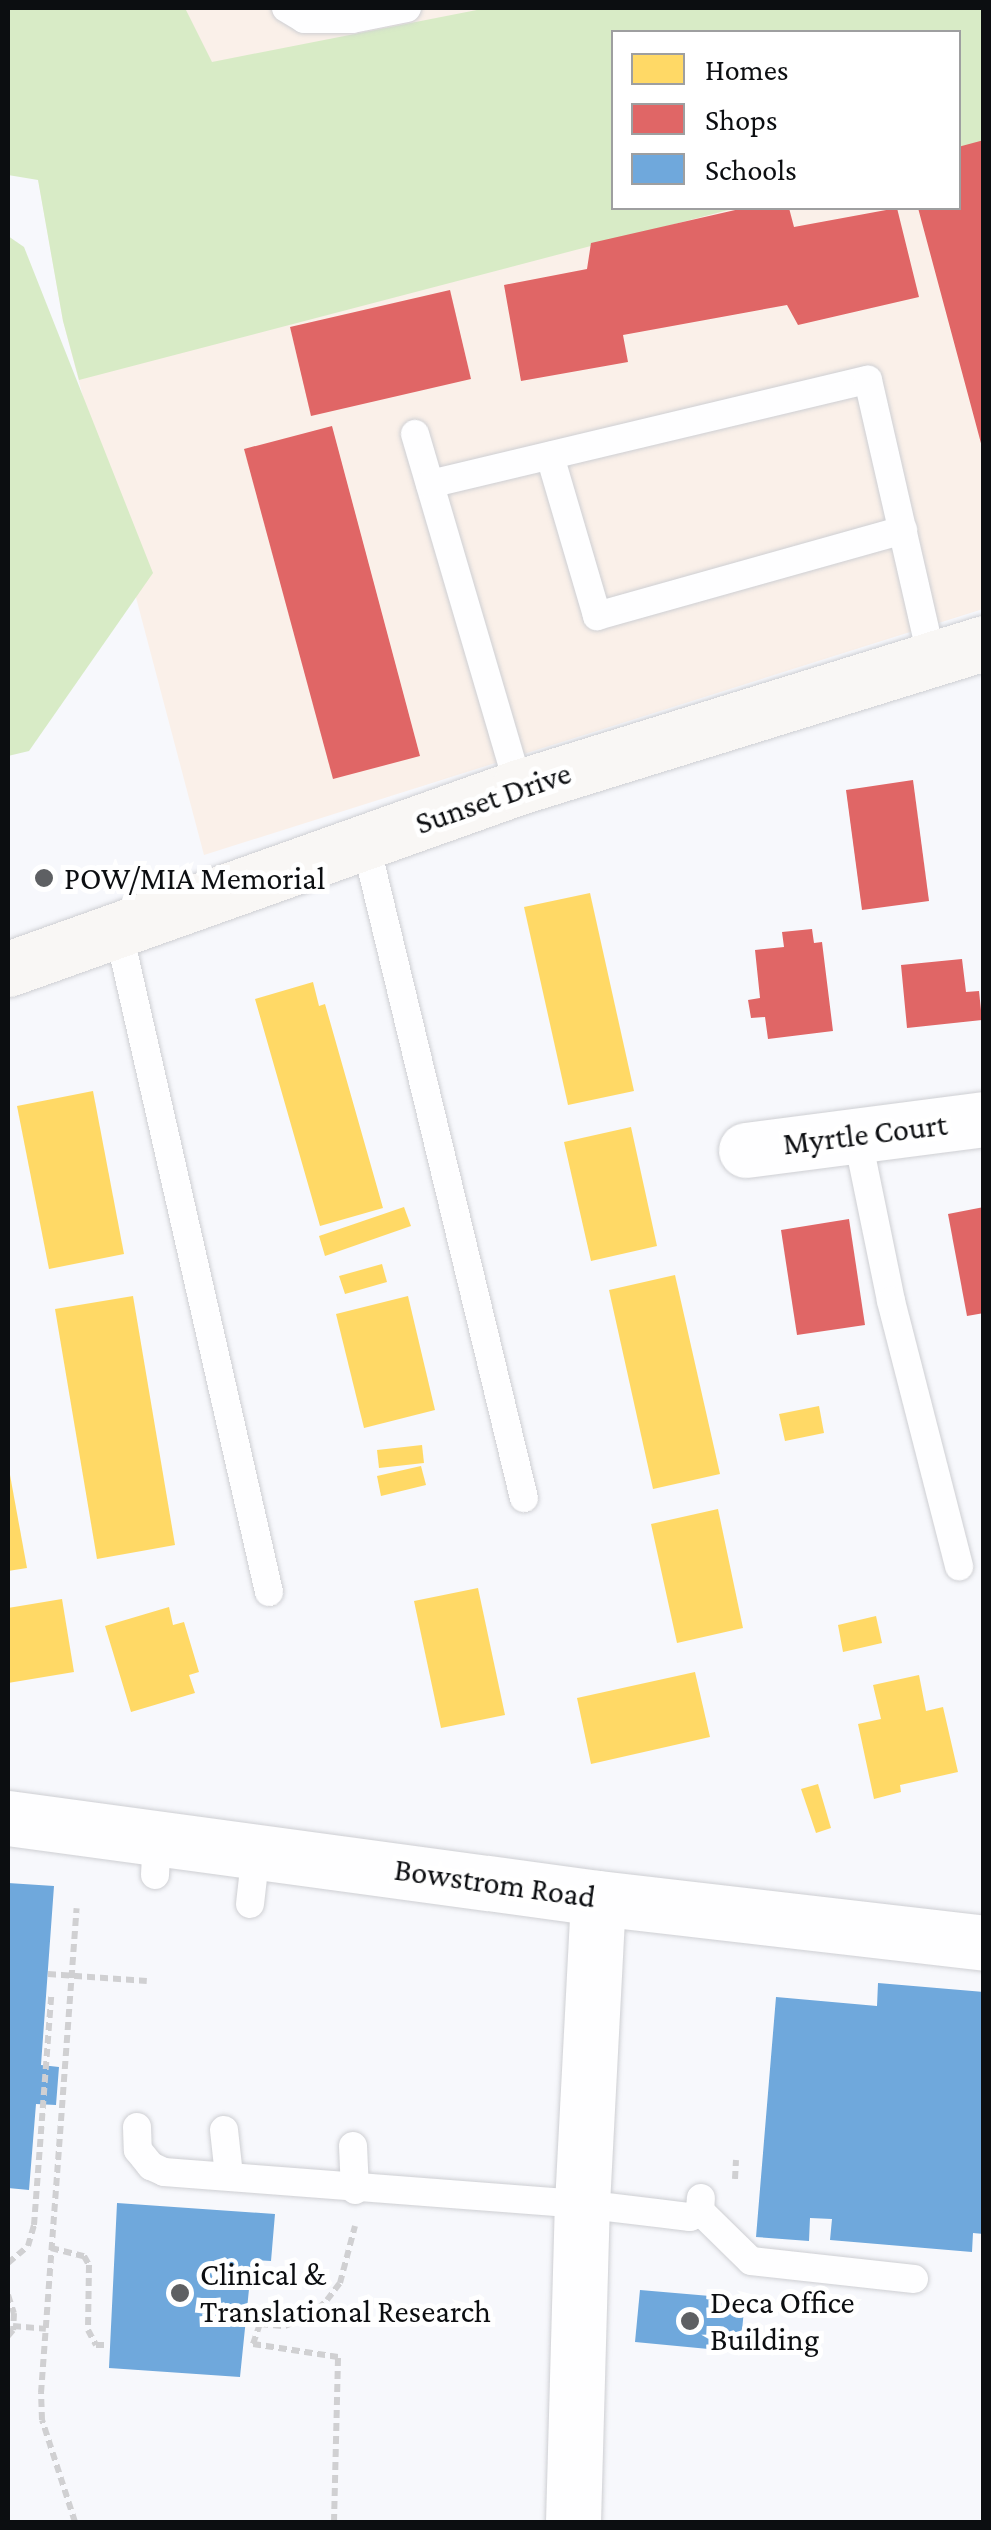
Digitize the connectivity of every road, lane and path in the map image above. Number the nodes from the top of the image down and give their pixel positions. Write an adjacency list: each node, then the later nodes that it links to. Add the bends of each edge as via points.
1 (286, 8): 2 (lane, via 304,19)
2 (407, 8)
3 (415, 434): 5 (lane)
4 (550, 456): 5 (lane); 6 (lane, via 868,380); 6 (lane, via 597,616)
5 (430, 484): 9 (lane)
6 (902, 530): 8 (lane)
7 (984, 643): 8 (street, Sunset Drive)
8 (932, 659): 9 (street, Sunset Drive)
9 (519, 787): 10 (street, Sunset Drive)
10 (365, 842): 11 (street, Sunset Drive); 16 (lane)
11 (118, 929): 12 (street, Sunset Drive); 18 (lane)
12 (8, 969)
13 (984, 1119): 14 (street, Myrtle Court)
14 (857, 1135): 15 (street, Myrtle Court); 17 (lane, via 891,1301)
15 (746, 1150)
16 (524, 1498)
17 (959, 1566)
18 (269, 1592)
19 (8, 1818): 20 (street, Bowstrom Road, via 253,1878)
20 (598, 1898): 22 (street, Bowstrom Road, via 720,1927); 32 (street)
21 (77, 1908): 24 (path)
22 (984, 1943)
23 (48, 1974): 24 (path)
24 (73, 1977): 25 (path); 33 (path)
25 (146, 1981)
26 (50, 1997): 34 (path, via 34,2225 28,2246)
27 (137, 2127): 30 (lane, via 138,2150 151,2166)
28 (224, 2130): 30 (lane)
29 (354, 2146): 31 (lane)
30 (229, 2175): 31 (lane)
31 (354, 2190): 32 (lane); 42 (path, via 354,2240 340,2283 309,2317 284,2326 260,2324 252,2344 338,2358)
32 (582, 2204): 35 (lane, via 690,2217 701,2204 751,2261); 43 (street)
33 (51, 2248): 38 (path); 40 (path, via 84,2256 88,2330 96,2346)
34 (8, 2263)
35 (914, 2280)
36 (8, 2295): 37 (path)
37 (13, 2326): 38 (path); 39 (path)
38 (46, 2329): 41 (path, via 42,2420)
39 (8, 2336)
40 (104, 2346)
41 (75, 2522)
42 (334, 2522)
43 (574, 2522)

